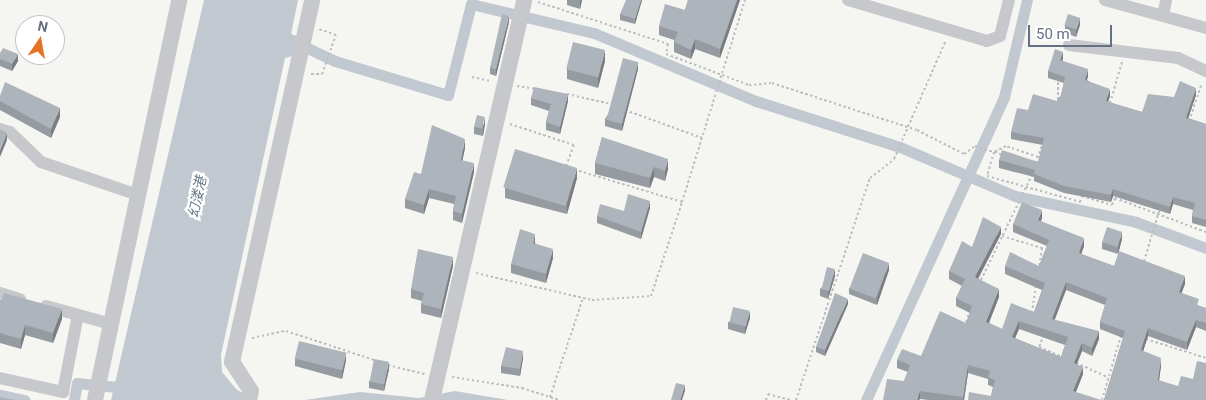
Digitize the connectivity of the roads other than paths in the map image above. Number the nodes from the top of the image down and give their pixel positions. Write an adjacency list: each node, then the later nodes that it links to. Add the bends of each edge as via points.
1 (179, 0): 13 (street)
2 (312, 0): 19 (street, via 300,74 232,362 252,391)
3 (524, 0): 20 (street)
4 (848, 0): 5 (street, via 987,40 1000,36)
5 (1009, 0)
6 (1106, 0): 8 (street)
7 (1166, 0): 8 (street)
8 (1163, 16): 9 (street)
9 (1206, 28)
10 (1069, 45): 11 (street, via 1178,58)
11 (1205, 75)
12 (0, 128): 13 (street, via 10,132 41,162)
13 (138, 195): 16 (street)
14 (0, 293): 15 (street)
15 (78, 315): 16 (street); 17 (street, via 63,392)
16 (111, 324): 18 (street)
17 (0, 378)
18 (95, 400)
19 (249, 400)
20 (432, 400)

